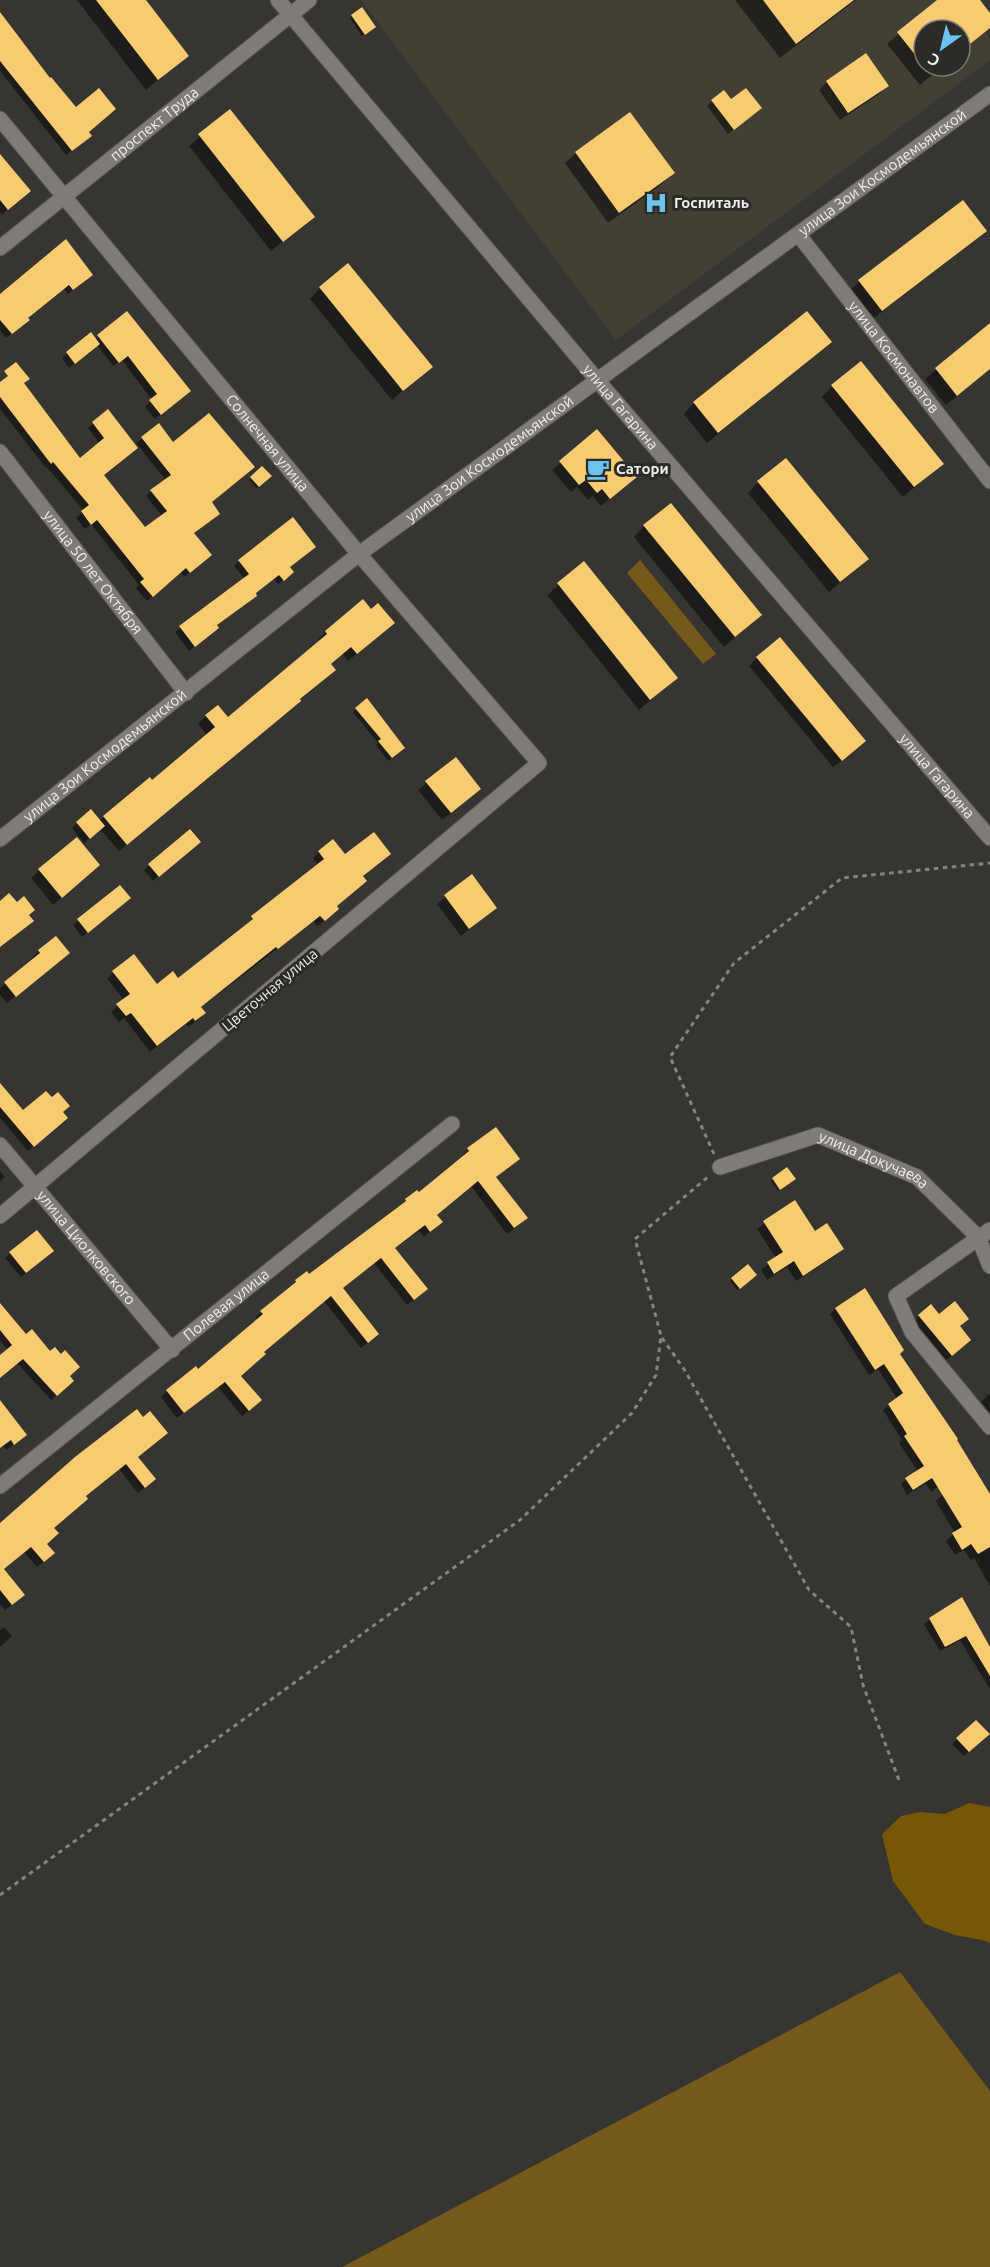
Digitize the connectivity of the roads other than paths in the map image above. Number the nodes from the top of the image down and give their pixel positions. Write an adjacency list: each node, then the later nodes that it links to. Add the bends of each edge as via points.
1 (278, 0): 3 (street, улица Гагарина)
2 (309, 0): 3 (street, проспект Труда)
3 (291, 16): 6 (street, проспект Труда); 9 (street, улица Гагарина)
4 (990, 94): 7 (street, улица Зои Космодемьянской)
5 (0, 119): 6 (street, Солнечная улица)
6 (64, 197): 8 (street, проспект Труда); 12 (street, Солнечная улица)
7 (798, 234): 9 (street, улица Зои Космодемьянской); 11 (street, улица Космонавтов)
8 (0, 248)
9 (598, 381): 12 (street, улица Зои Космодемьянской); 16 (street, улица Гагарина)
10 (0, 452): 13 (street, улица 50 лет Октября)
11 (990, 481)
12 (359, 554): 13 (street, улица Зои Космодемьянской); 14 (street, Солнечная улица)
13 (186, 693): 15 (street, улица Зои Космодемьянской)
14 (539, 763): 20 (street, Цветочная улица)
15 (3, 830)
16 (990, 838)
17 (452, 1124): 24 (street, Полевая улица)
18 (0, 1144): 20 (street, улица Циолковского)
19 (720, 1167): 22 (street, улица Докучаева, via 818,1135 917,1177)
20 (36, 1187): 21 (street, Цветочная улица); 24 (street, улица Циолковского)
21 (0, 1216)
22 (984, 1234): 23 (street, улица Докучаева); 25 (street, via 896,1296 912,1332)
23 (990, 1266)
24 (172, 1350): 26 (street, Полевая улица)
25 (990, 1427)
26 (0, 1485)

